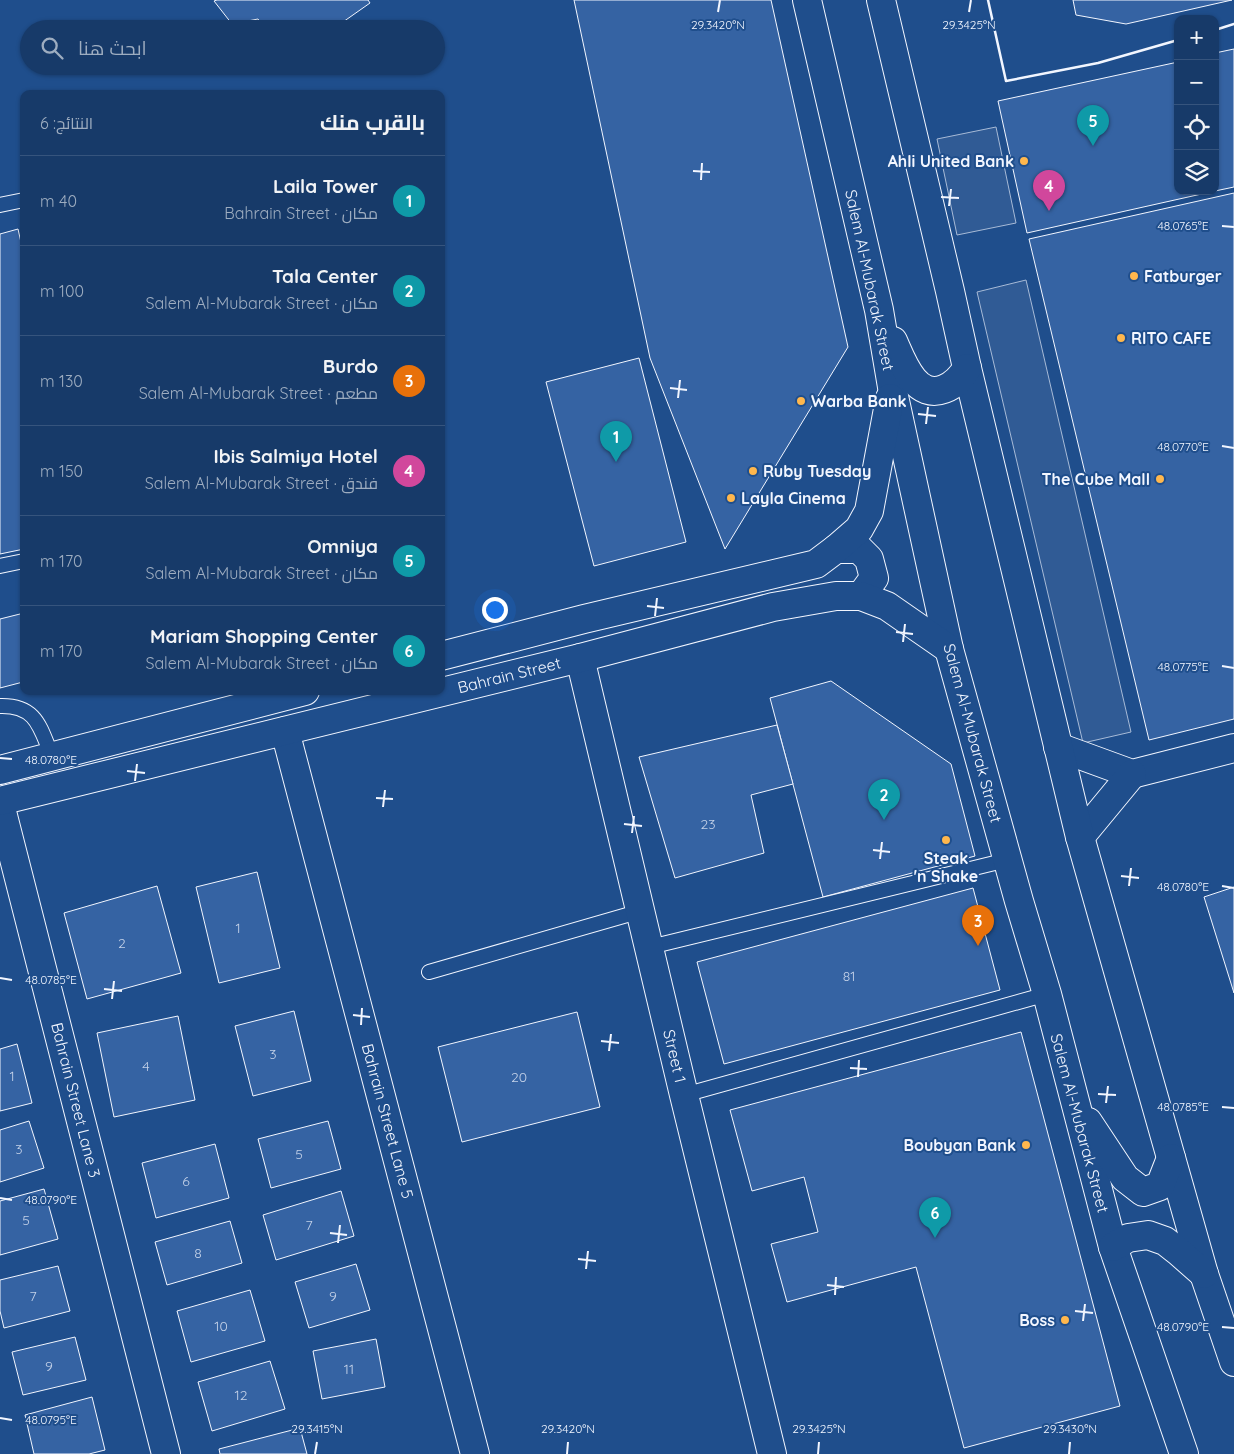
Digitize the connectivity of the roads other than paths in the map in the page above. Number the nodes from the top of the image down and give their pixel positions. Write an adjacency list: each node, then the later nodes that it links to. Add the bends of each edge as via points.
1 (807, 0): 5 (street, Salem Al-Mubarak Street)
2 (881, 0): 6 (street)
3 (20, 201): 4 (lane)
4 (0, 205)
5 (879, 310): 6 (street, via 907,370 925,389 941,390 956,383); 7 (street, Salem Al-Mubarak Street)
6 (967, 368): 21 (street)
7 (892, 387): 8 (street, via 869,511 859,529); 12 (street, Salem Al-Mubarak Street)
8 (836, 549): 11 (street, via 859,549 869,559 874,578); 13 (street, via 816,564)
9 (20, 562): 10 (lane)
10 (0, 566)
11 (861, 596): 12 (street, Bahrain Street, via 887,606); 14 (street, Bahrain Street, via 836,596 773,607)
12 (949, 649): 28 (street, Salem Al-Mubarak Street)
13 (445, 655)
14 (580, 658): 15 (street, Bahrain Street); 29 (street, Street 1)
15 (445, 691)
16 (276, 695): 18 (street)
17 (430, 695): 20 (street, Bahrain Street)
18 (247, 699): 23 (street)
19 (0, 706): 23 (lane, via 25,711 36,720)
20 (285, 731): 26 (street, Bahrain Street); 40 (street, Bahrain Street Lane 5)
21 (1058, 747): 25 (street); 27 (street)
22 (1234, 748): 25 (street)
23 (52, 756): 24 (street)
24 (0, 770)
25 (1132, 774): 27 (street)
26 (0, 802): 39 (street, Bahrain Street Lane 3)
27 (1080, 837): 35 (street)
28 (1008, 860): 30 (lane); 32 (street, Salem Al-Mubarak Street)
29 (641, 911): 30 (street, Street 1); 31 (lane)
30 (650, 947): 33 (street, Street 1)
31 (430, 972)
32 (1047, 994): 33 (lane); 34 (street, Salem Al-Mubarak Street)
33 (684, 1095): 41 (street, Street 1)
34 (1076, 1104): 35 (street, via 1125,1178 1144,1192 1160,1186); 36 (street, Salem Al-Mubarak Street)
35 (1171, 1158): 37 (street)
36 (1112, 1247): 37 (street, via 1128,1238 1148,1235 1165,1241); 42 (street, Salem Al-Mubarak Street)
37 (1204, 1274): 38 (street)
38 (1234, 1362)
39 (166, 1454)
40 (475, 1454)
41 (772, 1454)
42 (1184, 1454)

